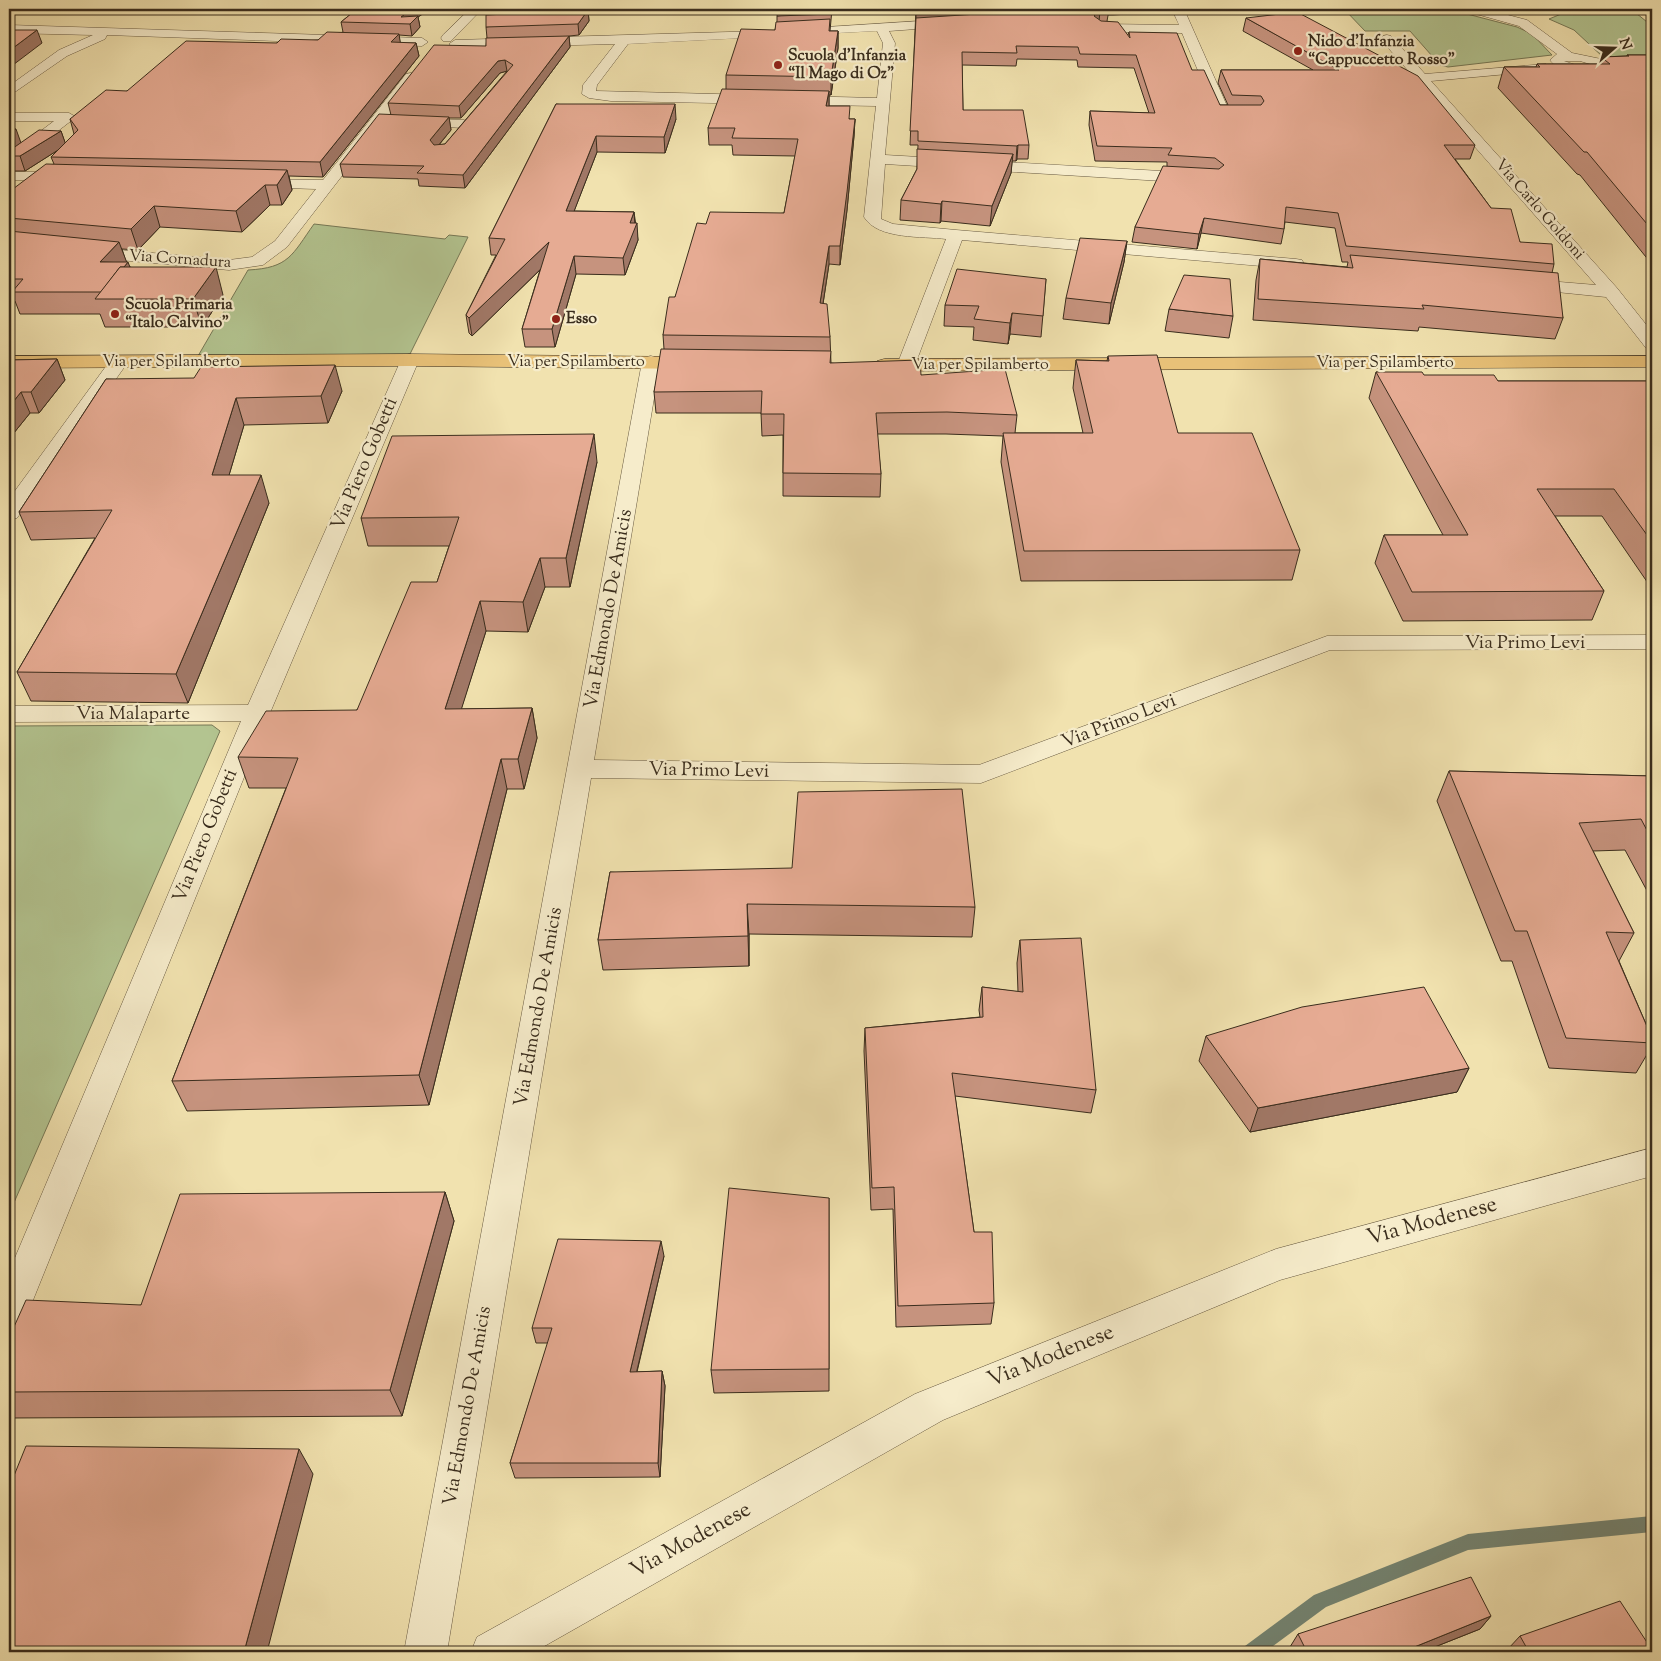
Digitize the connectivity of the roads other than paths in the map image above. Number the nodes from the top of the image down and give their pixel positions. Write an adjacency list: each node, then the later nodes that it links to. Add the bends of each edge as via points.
1 (476, 9): 14 (street)
2 (1142, 9): 5 (street)
3 (1178, 9): 10 (street)
4 (1473, 9): 15 (street, via 1523,23)
5 (1058, 16)
6 (970, 22): 7 (street)
7 (882, 28): 12 (street); 20 (street, via 888,43)
8 (1086, 28): 10 (street)
9 (9, 29): 11 (street)
10 (1186, 29): 22 (street, via 1223,114)
11 (106, 32): 14 (street, via 345,38); 19 (street, via 63,52)
12 (625, 39): 14 (street); 20 (street, via 590,85 589,94)
13 (1387, 39): 18 (street, Via Carlo Goldoni)
14 (437, 46)
15 (1565, 60): 16 (street, via 1587,58 1598,64); 18 (street)
16 (1614, 64)
17 (417, 69): 24 (street, Via Cornadura)
18 (1423, 78): 40 (street, Via Carlo Goldoni)
19 (9, 92)
20 (883, 102): 27 (street)
21 (476, 111): 25 (street)
22 (1230, 114)
23 (9, 116): 28 (street, via 69,117)
24 (376, 121): 25 (street); 34 (street, Via Cornadura)
25 (464, 124): 26 (street)
26 (452, 139)
27 (877, 159): 32 (street); 36 (street, via 872,217 875,222 890,228)
28 (9, 161)
29 (9, 176): 30 (street)
30 (50, 176): 31 (street); 35 (street)
31 (80, 177)
32 (1212, 179)
33 (238, 182): 34 (street)
34 (327, 185): 37 (street, Via Cornadura, via 281,244 257,261 212,265)
35 (29, 192)
36 (956, 235): 38 (street); 49 (street)
37 (67, 250)
38 (1313, 266)
39 (1502, 282): 40 (street)
40 (1611, 292): 41 (street, Via Carlo Goldoni)
41 (1652, 344)
42 (410, 360): 45 (main road, Via per Spilamberto); 46 (main road, Via per Spilamberto); 52 (street, Via Piero Gobetti)
43 (1652, 361): 49 (main road, Via per Spilamberto)
44 (9, 362): 45 (main road, Via per Spilamberto)
45 (119, 362): 50 (street)
46 (651, 362): 47 (main road, Via per Spilamberto); 54 (street, Via Edmondo De Amicis)
47 (710, 363)
48 (867, 364): 49 (main road, Via per Spilamberto)
49 (906, 365)
50 (9, 513)
51 (1652, 642): 54 (street, Via Primo Levi, via 1327,643 981,774)
52 (257, 713): 53 (street, Via Malaparte); 56 (street, Via Piero Gobetti)
53 (9, 714)
54 (582, 770): 57 (street, Via Edmondo De Amicis)
55 (1652, 1162): 58 (street, Via Modenese, via 1276,1265 929,1407)
56 (9, 1315)
57 (425, 1652)
58 (492, 1652)

